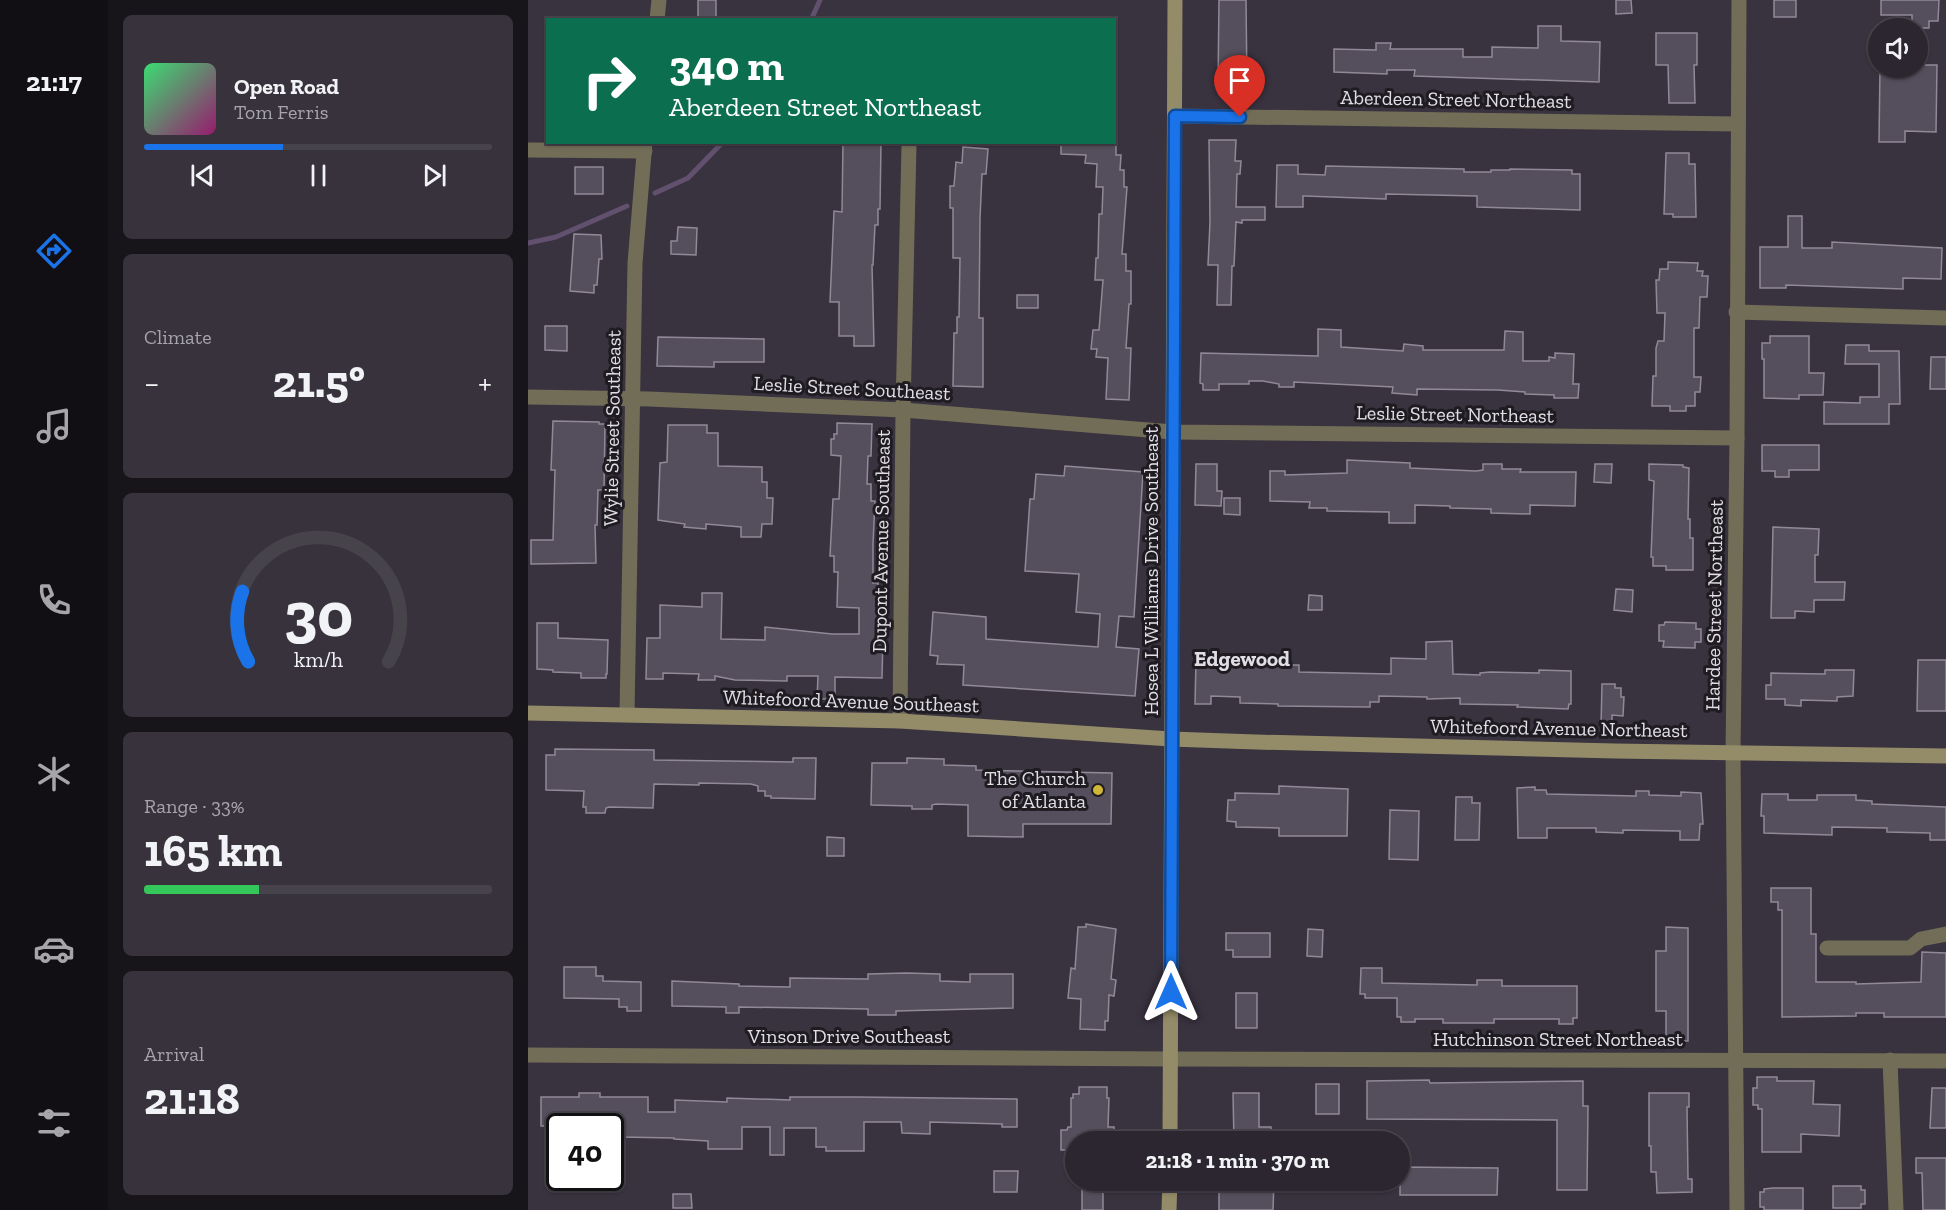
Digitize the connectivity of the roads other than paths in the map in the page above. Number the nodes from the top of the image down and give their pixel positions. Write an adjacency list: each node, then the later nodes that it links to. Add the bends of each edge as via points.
1 (659, 0): 4 (street)
2 (1175, 0): 5 (street, Hosea L Williams Drive Southeast)
3 (1739, 0): 6 (street, Hardee Street Northeast)
4 (657, 18)
5 (1175, 116): 6 (street, Aberdeen Street Northeast); 15 (street, Hosea L Williams Drive Southeast)
6 (1737, 124): 10 (street, Hardee Street Northeast)
7 (909, 145): 14 (street, Dupont Avenue Southeast)
8 (645, 147): 9 (street); 13 (street, Wylie Street Southeast, via 635,263)
9 (528, 150)
10 (1736, 312): 11 (street); 16 (street, Hardee Street Northeast)
11 (1946, 318)
12 (528, 397): 13 (street, Leslie Street Southeast)
13 (634, 399): 14 (street, Leslie Street Southeast); 18 (street, Wylie Street Southeast)
14 (903, 410): 15 (street, Leslie Street Southeast); 19 (street, Dupont Avenue Southeast)
15 (1173, 432): 16 (street, Leslie Street Northeast); 20 (street, Hosea L Williams Drive Southeast)
16 (1737, 438): 21 (street, Hardee Street Northeast)
17 (528, 713): 18 (street, Whitefoord Avenue Southeast)
18 (627, 714): 19 (street, Whitefoord Avenue Southeast)
19 (900, 721): 20 (street, Whitefoord Avenue Southeast)
20 (1172, 739): 21 (street, Whitefoord Avenue Northeast); 26 (street, Hosea L Williams Drive Southeast)
21 (1733, 753): 22 (street, Whitefoord Avenue Northeast); 27 (street, Hardee Street Northeast)
22 (1946, 756)
23 (1946, 934): 24 (street, via 1921,939 1910,948)
24 (1827, 948)
25 (528, 1054): 26 (street, Vinson Drive Southeast)
26 (1170, 1059): 27 (street, Hutchinson Street Northeast); 30 (street, Hosea L Williams Drive Southeast)
27 (1736, 1060): 28 (street, Hutchinson Street Northeast); 33 (street, Hardee Street Northeast)
28 (1890, 1060): 29 (street, Hutchinson Street Northeast); 34 (street)
29 (1946, 1061)
30 (1170, 1131)
31 (1170, 1191): 32 (street)
32 (1169, 1210)
33 (1737, 1210)
34 (1896, 1210)

